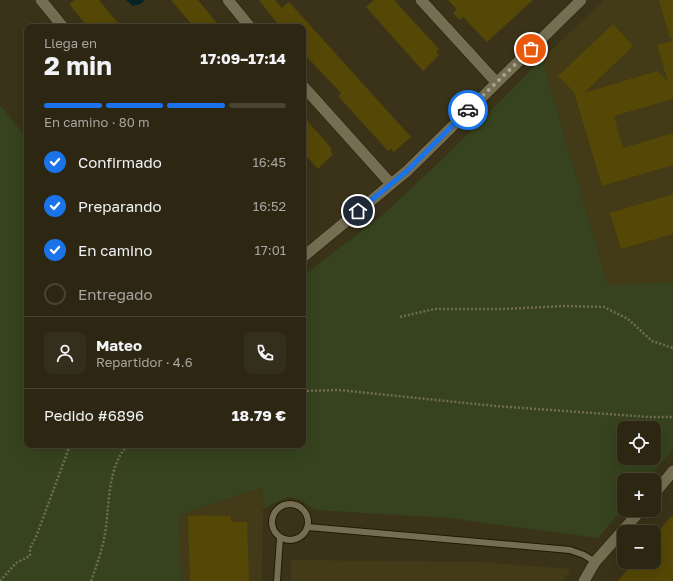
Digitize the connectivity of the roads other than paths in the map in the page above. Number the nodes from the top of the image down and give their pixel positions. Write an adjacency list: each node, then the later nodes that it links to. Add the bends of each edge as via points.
1 (41, 0): 5 (street)
2 (228, 0): 6 (street)
3 (421, 0): 7 (street)
4 (581, 0): 7 (street)
5 (61, 24)
6 (248, 24)
7 (496, 82): 9 (street)
8 (306, 89): 9 (street)
9 (391, 184): 10 (street)
10 (306, 254)
11 (673, 471): 12 (street)
12 (661, 486)
13 (635, 517): 16 (street)
14 (308, 526): 15 (lane, via 306,532 297,540); 15 (lane, via 303,509 285,504 279,507 272,517 272,529); 16 (lane, via 570,550)
15 (280, 538): 17 (lane)
16 (596, 562): 18 (street)
17 (277, 581)
18 (584, 581)

